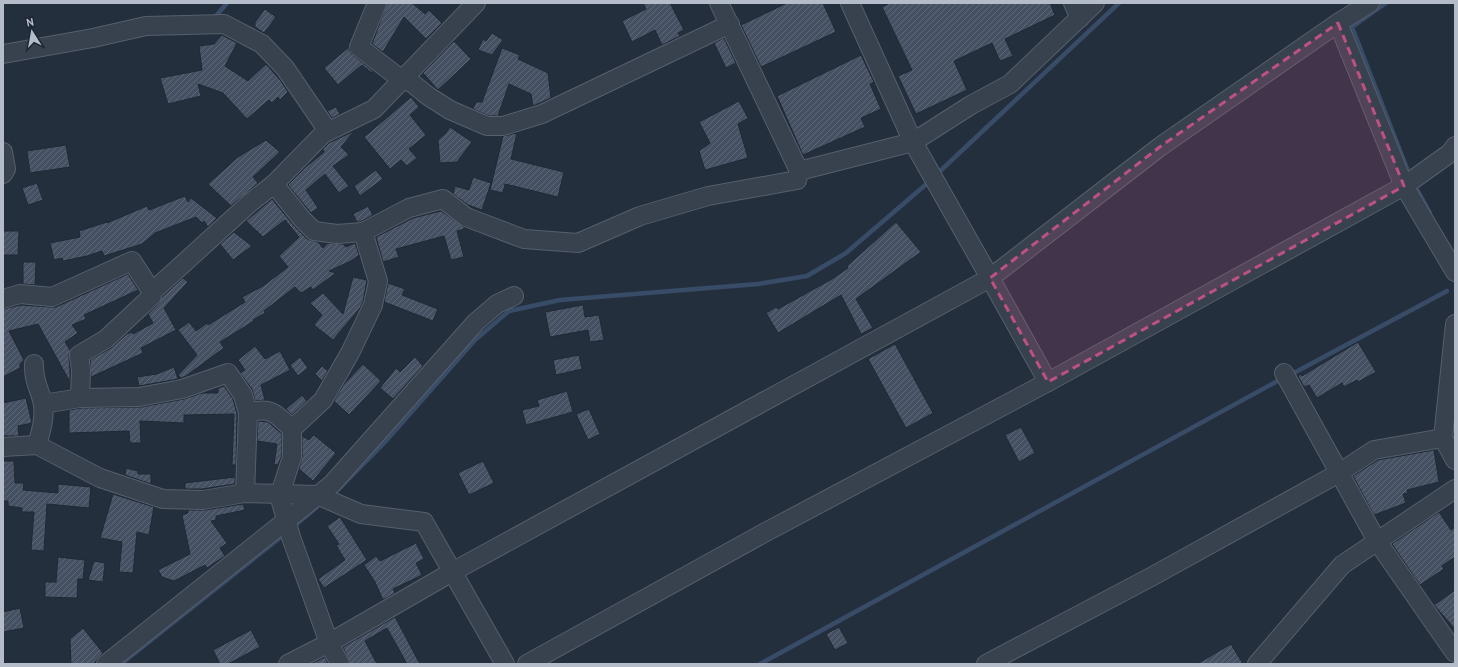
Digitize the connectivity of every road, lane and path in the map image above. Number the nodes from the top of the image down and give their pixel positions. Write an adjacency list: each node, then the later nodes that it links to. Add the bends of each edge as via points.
1 (377, 3): 11 (street, via 360,47)
2 (476, 3): 11 (street)
3 (719, 3): 9 (street)
4 (850, 3): 13 (street)
5 (1095, 3): 7 (street)
6 (1370, 3): 8 (street)
7 (1076, 10): 13 (street, via 1010,84)
8 (1338, 23): 19 (street); 22 (street, via 1161,146)
9 (730, 24): 11 (street, via 542,114 503,126 487,126 450,110 412,83); 16 (street)
10 (3, 54): 12 (street, via 146,26 224,24 262,44 285,68)
11 (402, 80): 12 (street, via 374,109)
12 (328, 131): 18 (street)
13 (913, 142): 16 (street); 22 (street)
14 (1455, 146): 19 (street, via 1450,153)
15 (3, 152): 17 (street, via 6,169)
16 (799, 171): 20 (street, via 797,180 708,196 640,216 578,243 524,239 466,217 443,199 409,208)
17 (3, 174)
18 (274, 184): 20 (street, via 314,231 337,234); 23 (street)
19 (1404, 186): 21 (street); 29 (street)
20 (363, 232): 33 (street, via 378,281 373,305 350,353 323,400)
21 (1455, 272)
22 (990, 278): 29 (street); 45 (street)
23 (152, 292): 25 (street, via 132,261 52,297 20,294); 30 (street, via 152,296 106,339 79,355)
24 (514, 296): 42 (street, via 497,304 476,322 332,484)
25 (3, 299)
26 (1455, 324): 34 (street)
27 (34, 364): 31 (street, via 33,374)
28 (1286, 376): 38 (street)
29 (1048, 382): 52 (street, via 764,533)
30 (80, 398): 31 (street); 32 (street, via 139,397 175,390 228,373 243,395)
31 (43, 404): 35 (street, via 44,424)
32 (248, 413): 33 (street, via 258,410 275,412); 40 (street)
33 (292, 429): 41 (street, via 292,457)
34 (1443, 438): 37 (street); 38 (street, via 1374,450)
35 (37, 445): 36 (street); 40 (street, via 100,478 162,499 203,500)
36 (3, 447)
37 (1455, 460)
38 (1340, 473): 44 (street); 53 (street)
39 (1455, 489): 44 (street)
40 (245, 493): 41 (street)
41 (280, 494): 42 (street); 43 (street)
42 (323, 498): 43 (street); 45 (street, via 361,514 424,522)
43 (288, 528): 46 (street); 48 (street)
44 (1377, 541): 47 (street); 54 (street, via 1342,565)
45 (452, 572): 46 (street); 51 (street)
46 (329, 643): 49 (street); 50 (street)
47 (1455, 652)
48 (106, 664)
49 (288, 664)
50 (340, 664)
51 (505, 664)
52 (527, 664)
53 (986, 664)
54 (1257, 664)

